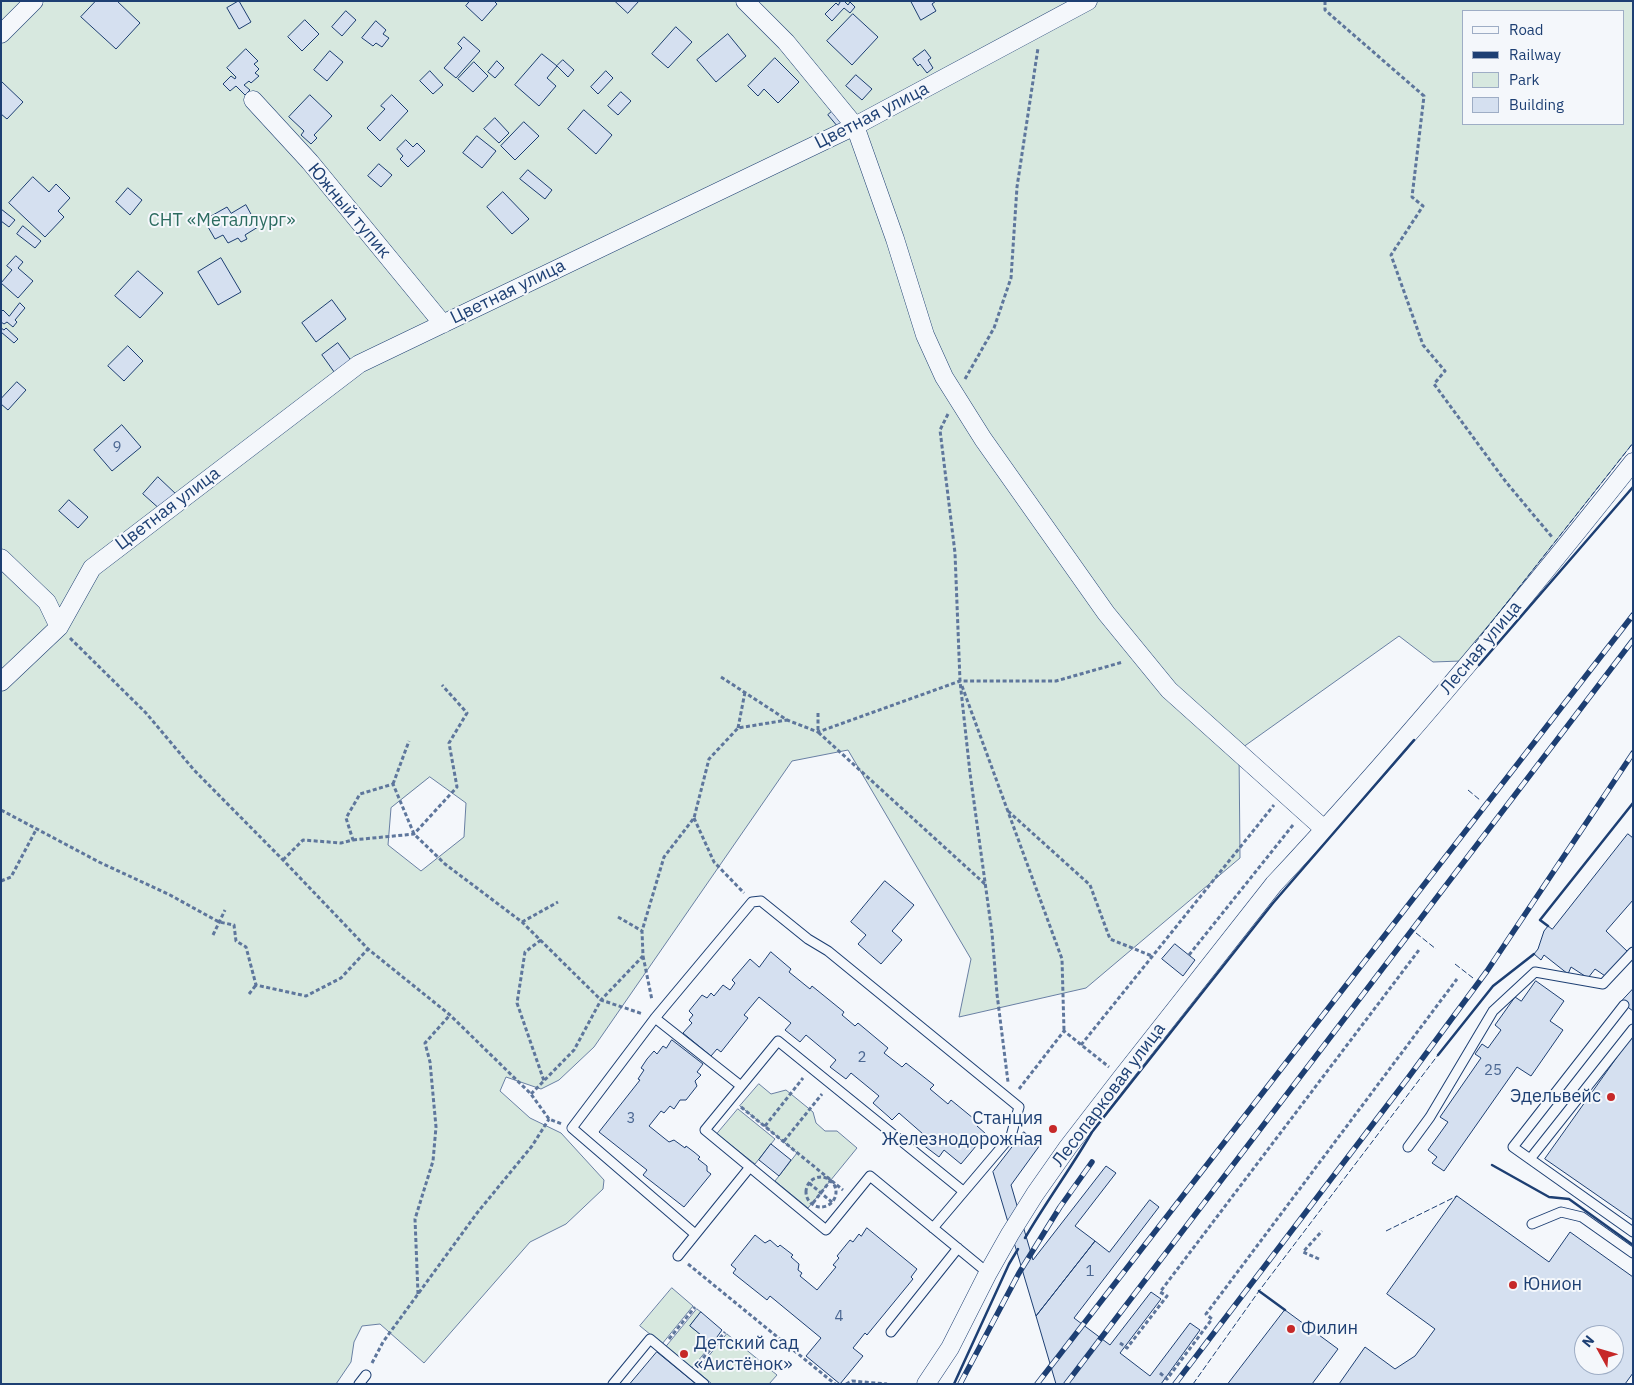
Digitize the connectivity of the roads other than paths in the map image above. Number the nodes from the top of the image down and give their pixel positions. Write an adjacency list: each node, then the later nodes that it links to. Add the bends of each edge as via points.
1 (34, 1): 4 (street)
2 (744, 1): 6 (street, via 786,42)
3 (1088, 1): 6 (street, Цветная улица)
4 (1, 34)
5 (253, 100): 7 (street, Южный тупик, via 310,162)
6 (855, 126): 7 (street, Цветная улица); 12 (street, via 925,335 944,377 983,439 1106,614 1169,690)
7 (442, 324): 10 (street, Цветная улица, via 359,364 92,568)
8 (1633, 462): 12 (street, Лесная улица, via 1467,666)
9 (1, 558): 10 (street, via 47,602)
10 (59, 627): 11 (street, Цветная улица)
11 (1, 682)
12 (1324, 829): 29 (street, Лесопарковая улица, via 1274,884 1068,1147)
13 (1633, 952): 18 (lane, via 1603,984 1535,972 1493,1011 1430,1117)
14 (1624, 1005): 19 (lane, via 1513,1147)
15 (655, 1018): 17 (lane); 21 (lane, via 752,902 761,901 828,951 1019,1107 1011,1136); 25 (lane, via 572,1128)
16 (1633, 1029): 19 (lane)
17 (741, 1086): 20 (lane, via 705,1130); 21 (lane, via 778,1041)
18 (1408, 1147)
19 (1530, 1159): 24 (lane)
20 (750, 1167): 23 (lane, via 826,1230 870,1176); 25 (lane)
21 (963, 1191): 23 (lane)
22 (1532, 1224): 27 (lane, via 1561,1212 1582,1217)
23 (933, 1228): 26 (lane)
24 (1633, 1232)
25 (695, 1234): 28 (lane)
26 (958, 1248): 29 (lane); 30 (lane)
27 (1633, 1253)
28 (678, 1256)
29 (988, 1272): 35 (street, Лесопарковая улица, via 950,1348)
30 (891, 1332)
31 (366, 1375): 32 (lane)
32 (359, 1384)
33 (613, 1384): 34 (lane, via 650,1339)
34 (704, 1384)
35 (926, 1384)

